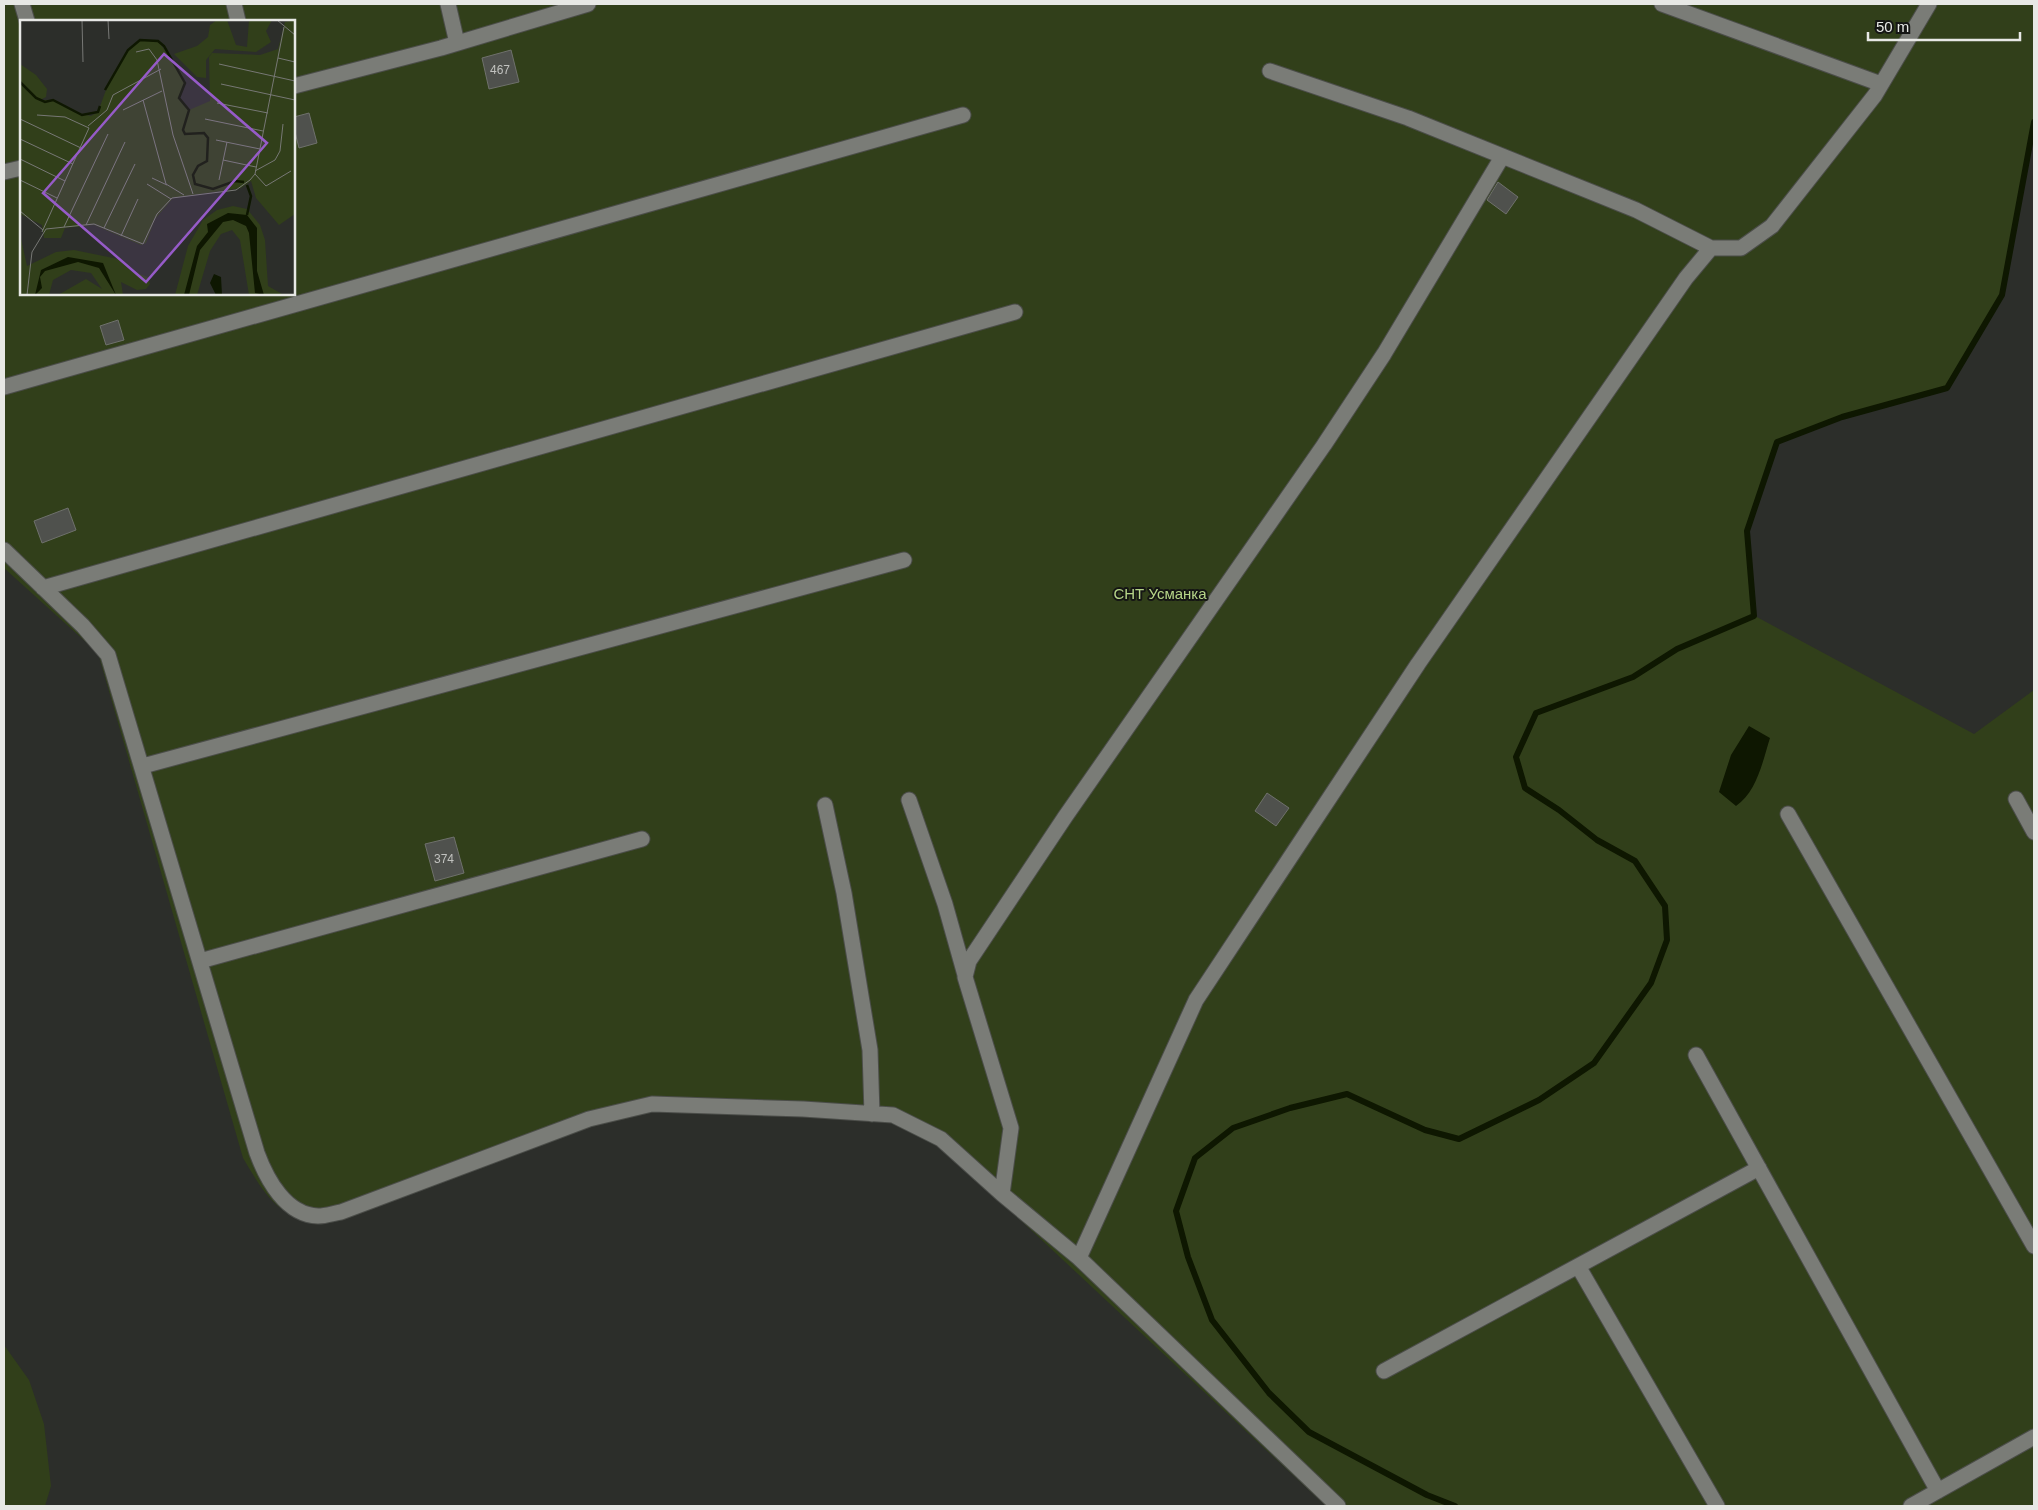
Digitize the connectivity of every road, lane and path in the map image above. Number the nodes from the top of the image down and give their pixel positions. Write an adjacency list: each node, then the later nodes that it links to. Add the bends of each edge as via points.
1 (22, 4): 7 (street)
2 (234, 4): 8 (street)
3 (448, 4): 9 (street)
4 (588, 4): 9 (street)
5 (1662, 4): 11 (street)
6 (1929, 4): 11 (street)
7 (27, 20)
8 (238, 20)
9 (457, 43): 12 (street)
10 (1270, 71): 14 (street, via 1408,118)
11 (1881, 84): 17 (street, via 1772,226 1741,248)
12 (295, 86)
13 (963, 116): 19 (street)
14 (1502, 157): 17 (street, via 1636,210); 31 (street, via 1384,354 1065,817 969,961)
15 (20, 168): 16 (street)
16 (4, 172)
17 (1711, 248): 37 (street, via 1686,278 1418,664 1196,1000)
18 (1015, 312): 22 (street)
19 (4, 387)
20 (4, 550): 22 (street)
21 (904, 560): 23 (street)
22 (43, 588): 23 (street, via 108,655)
23 (143, 766): 30 (street)
24 (2016, 798): 28 (street)
25 (909, 800): 31 (street, via 945,904)
26 (825, 805): 33 (street, via 844,893 870,1050)
27 (1788, 814): 36 (street)
28 (2034, 832)
29 (642, 839): 30 (street)
30 (200, 961): 33 (street, via 264,1172 276,1192 296,1210 318,1216 341,1212 590,1119 652,1104)
31 (965, 977): 35 (street, via 1011,1128)
32 (1696, 1055): 34 (street)
33 (872, 1114): 35 (street, via 893,1115 941,1139)
34 (1759, 1168): 38 (street); 41 (street)
35 (1002, 1194): 37 (street)
36 (2034, 1246)
37 (1079, 1258): 42 (street)
38 (1578, 1266): 39 (street); 43 (street)
39 (1384, 1371)
40 (2034, 1437): 41 (street)
41 (1938, 1491): 44 (street)
42 (1338, 1506)
43 (1717, 1506)
44 (1911, 1506)

